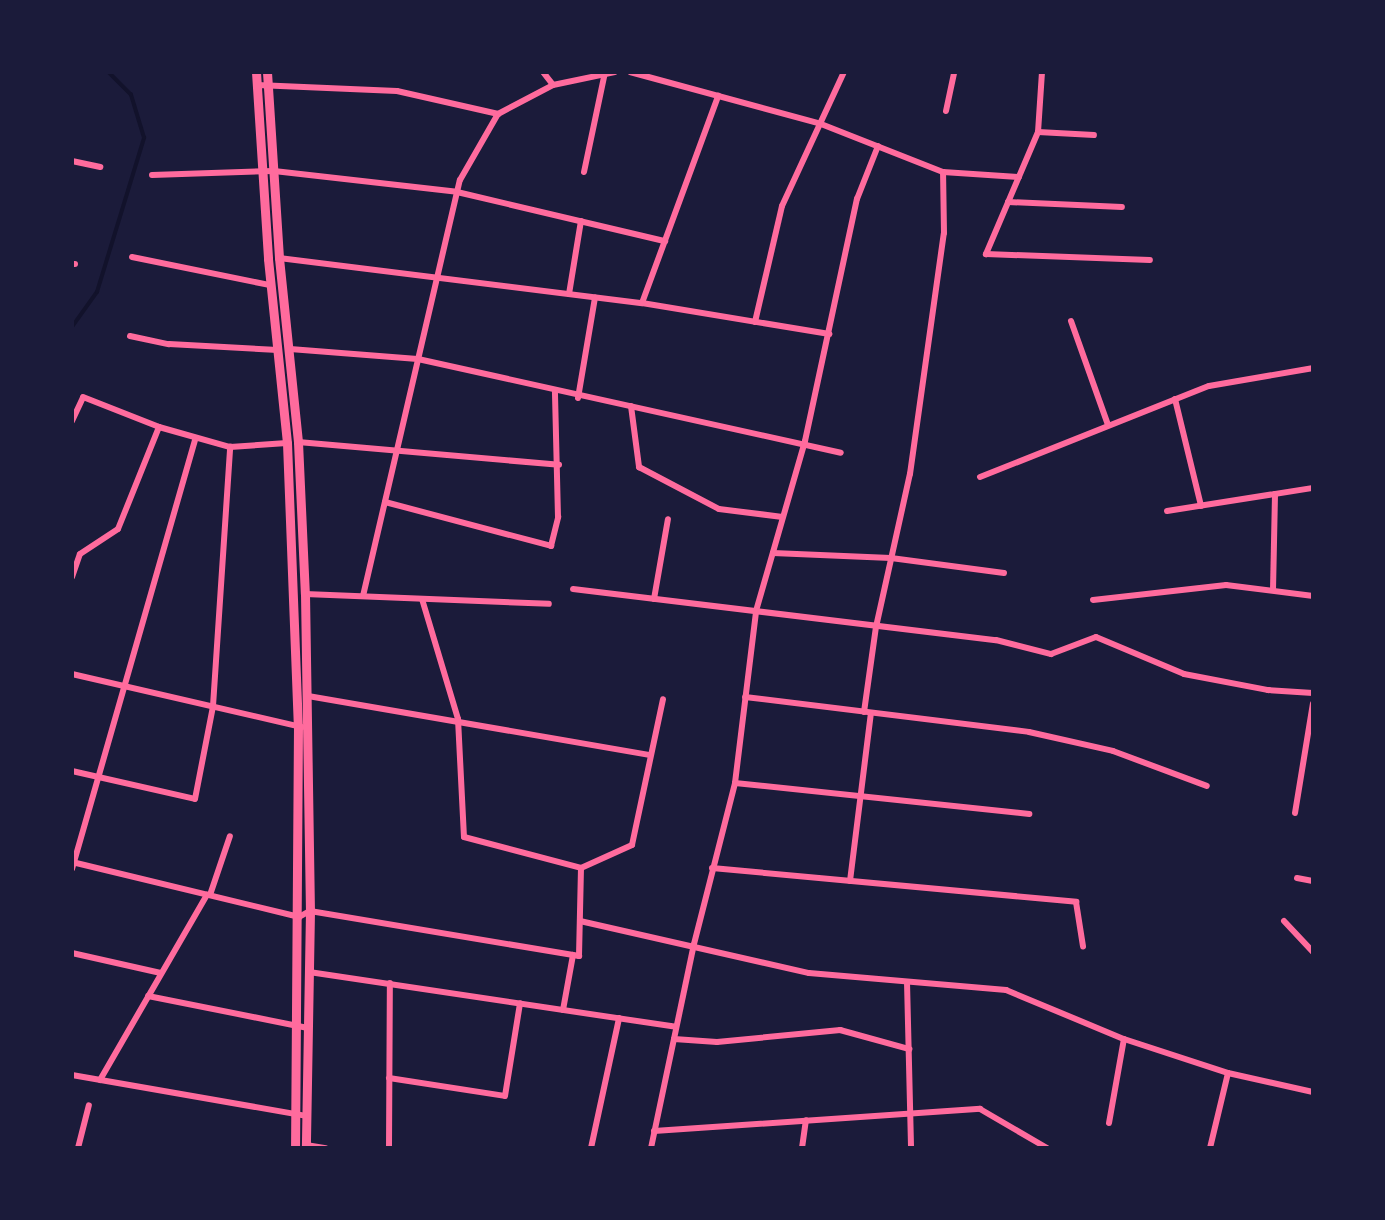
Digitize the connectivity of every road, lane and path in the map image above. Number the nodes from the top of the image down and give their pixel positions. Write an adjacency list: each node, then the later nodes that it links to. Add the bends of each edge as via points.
1 (256, 72): 10 (main road)
2 (267, 72): 12 (main road)
3 (543, 72): 11 (street)
4 (615, 72): 9 (street)
5 (630, 72): 13 (street)
6 (844, 72): 16 (street)
7 (954, 72): 14 (street)
8 (1042, 72): 17 (street)
9 (604, 73): 11 (street); 24 (street)
10 (257, 85): 12 (street); 23 (main road)
11 (553, 85): 15 (street)
12 (268, 86): 15 (street, via 397,90); 22 (main road)
13 (718, 96): 16 (street); 32 (street)
14 (946, 111)
15 (498, 114): 28 (street)
16 (821, 124): 19 (street); 42 (street, via 782,206)
17 (1038, 132): 18 (street); 27 (street)
18 (1094, 135)
19 (878, 146): 25 (street); 43 (street, via 858,199)
20 (72, 161): 21 (street)
21 (100, 167)
22 (274, 170): 23 (street); 28 (street); 34 (main road)
23 (262, 171): 26 (street); 37 (main road)
24 (584, 172)
25 (943, 172): 27 (street); 73 (street, via 944,233 910,474)
26 (152, 175)
27 (1019, 177): 29 (street)
28 (457, 192): 31 (street); 36 (street)
29 (1008, 202): 30 (street); 35 (street, via 986,254)
30 (1122, 207)
31 (580, 221): 32 (street); 38 (street)
32 (665, 241): 40 (street)
33 (132, 257): 37 (street)
34 (279, 258): 36 (street); 45 (main road)
35 (1150, 260)
36 (437, 278): 38 (street); 47 (street)
37 (270, 285): 46 (main road)
38 (569, 294): 39 (street)
39 (595, 298): 40 (street); 50 (street)
40 (642, 303): 42 (street)
41 (1071, 321): 54 (street)
42 (755, 322): 43 (street)
43 (829, 334): 57 (street)
44 (130, 336): 46 (street, via 169,344)
45 (290, 349): 47 (street); 58 (main road)
46 (278, 350): 59 (main road)
47 (418, 359): 49 (street); 61 (street)
48 (1313, 368): 51 (street, via 1209,386)
49 (555, 392): 50 (street); 63 (street)
50 (578, 398): 52 (street)
51 (1175, 399): 54 (street); 68 (street)
52 (631, 406): 57 (street); 70 (street, via 639,467 719,509)
53 (72, 421): 55 (street, via 83,397)
54 (1108, 425): 64 (street)
55 (159, 427): 56 (street); 75 (street, via 118,529 80,554)
56 (195, 439): 60 (street); 88 (street)
57 (805, 441): 62 (street); 70 (street)
58 (299, 442): 61 (street); 78 (main road)
59 (287, 443): 60 (street); 97 (main road)
60 (230, 447): 94 (street)
61 (397, 449): 63 (street); 67 (street)
62 (841, 453)
63 (559, 465): 67 (street, via 558,517 551,546)
64 (980, 477)
65 (1313, 488): 66 (street)
66 (1275, 494): 68 (street); 77 (street)
67 (384, 502): 79 (street)
68 (1201, 506): 69 (street)
69 (1167, 511)
70 (783, 517): 72 (street)
71 (668, 519): 81 (street)
72 (773, 553): 73 (street); 85 (street)
73 (891, 558): 74 (street); 86 (street)
74 (1004, 573)
75 (72, 576)
76 (573, 589): 81 (street)
77 (1273, 590): 80 (street); 83 (street, via 1226,585)
78 (305, 594): 79 (street); 90 (main road)
79 (363, 596): 82 (street)
80 (1313, 596)
81 (654, 598): 85 (street)
82 (422, 599): 84 (street); 96 (street)
83 (1093, 600)
84 (549, 604)
85 (756, 611): 86 (street); 91 (street)
86 (876, 627): 89 (street, via 996,640 1051,654 1096,636 1184,674 1268,690); 95 (street)
87 (72, 674): 88 (street)
88 (122, 685): 94 (street); 101 (street)
89 (1313, 693)
90 (308, 696): 96 (street); 98 (main road)
91 (745, 697): 95 (street); 102 (street)
92 (663, 699): 99 (street)
93 (1313, 703): 105 (street)
94 (213, 706): 97 (street); 101 (street, via 195,799)
95 (868, 712): 103 (street, via 1065,740 1113,751); 104 (street)
96 (458, 719): 99 (street); 109 (street, via 464,837)
97 (298, 726): 98 (street); 116 (main road)
98 (309, 728): 115 (main road)
99 (649, 755): 109 (street, via 632,845)
100 (72, 771): 101 (street)
101 (96, 776): 108 (street)
102 (735, 783): 104 (street); 110 (street)
103 (1206, 786)
104 (861, 796): 106 (street); 112 (street)
105 (1295, 813)
106 (1030, 814)
107 (230, 836): 114 (street)
108 (72, 865): 114 (street)
109 (581, 868): 117 (street)
110 (712, 868): 112 (street); 119 (street)
111 (1297, 878): 113 (street)
112 (850, 881): 120 (street, via 1076,902)
113 (1313, 881)
114 (208, 895): 116 (street); 125 (street)
115 (310, 911): 116 (street); 123 (street); 124 (main road)
116 (299, 917): 132 (main road)
117 (580, 921): 119 (street); 123 (street, via 579,956)
118 (1284, 921): 121 (street)
119 (694, 944): 126 (street, via 809,973); 133 (street)
120 (1083, 946)
121 (1313, 952)
122 (72, 953): 125 (street)
123 (573, 955): 130 (street)
124 (309, 972): 127 (street); 134 (main road)
125 (161, 973): 128 (street)
126 (907, 982): 135 (street, via 1006,990); 137 (street)
127 (390, 984): 129 (street); 140 (street)
128 (148, 996): 132 (street); 141 (street)
129 (520, 1003): 130 (street); 140 (street, via 505,1096)
130 (563, 1010): 131 (street)
131 (619, 1018): 133 (street); 156 (street)
132 (297, 1026): 134 (street); 145 (main road)
133 (676, 1027): 136 (street)
134 (308, 1028): 146 (main road)
135 (1124, 1039): 138 (street); 148 (street)
136 (674, 1040): 137 (street, via 717,1042 840,1030); 149 (street)
137 (909, 1049): 144 (street)
138 (1228, 1073): 142 (street); 151 (street)
139 (72, 1075): 141 (street)
140 (389, 1078): 155 (street)
141 (100, 1080): 145 (street)
142 (1313, 1092)
143 (89, 1105): 152 (street)
144 (910, 1113): 147 (street); 159 (street); 160 (street, via 980,1109)
145 (295, 1114): 146 (street); 153 (main road)
146 (307, 1116): 150 (main road)
147 (806, 1120): 149 (street); 158 (street)
148 (1109, 1123)
149 (654, 1131): 157 (street)
150 (306, 1147): 154 (street)
151 (1211, 1147): 161 (street)
152 (78, 1148)
153 (295, 1148)
154 (327, 1148)
155 (389, 1148)
156 (591, 1148)
157 (650, 1148)
158 (802, 1148)
159 (911, 1148)
160 (1047, 1148)
161 (1219, 1148)

